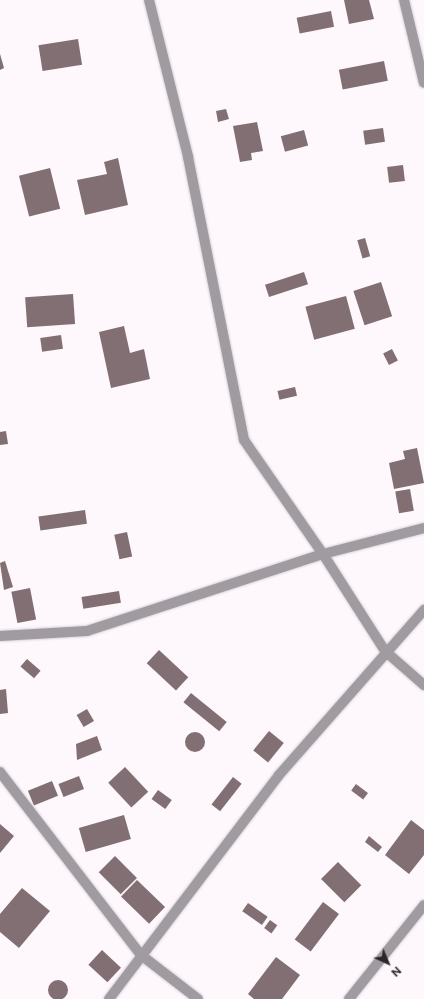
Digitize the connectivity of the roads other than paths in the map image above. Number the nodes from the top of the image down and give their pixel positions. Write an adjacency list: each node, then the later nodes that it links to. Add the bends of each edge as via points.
1 (149, 0): 5 (street, via 188,157 244,440)
2 (404, 0): 3 (street)
3 (424, 82)
4 (424, 528): 5 (street)
5 (323, 554): 7 (street, via 86,631); 8 (street)
6 (424, 610): 8 (street)
7 (0, 636)
8 (384, 651): 9 (street); 12 (street, via 279,775)
9 (424, 685)
10 (0, 772): 12 (street)
11 (424, 905): 15 (street)
12 (142, 955): 13 (street); 14 (street)
13 (109, 999)
14 (198, 999)
15 (349, 999)

